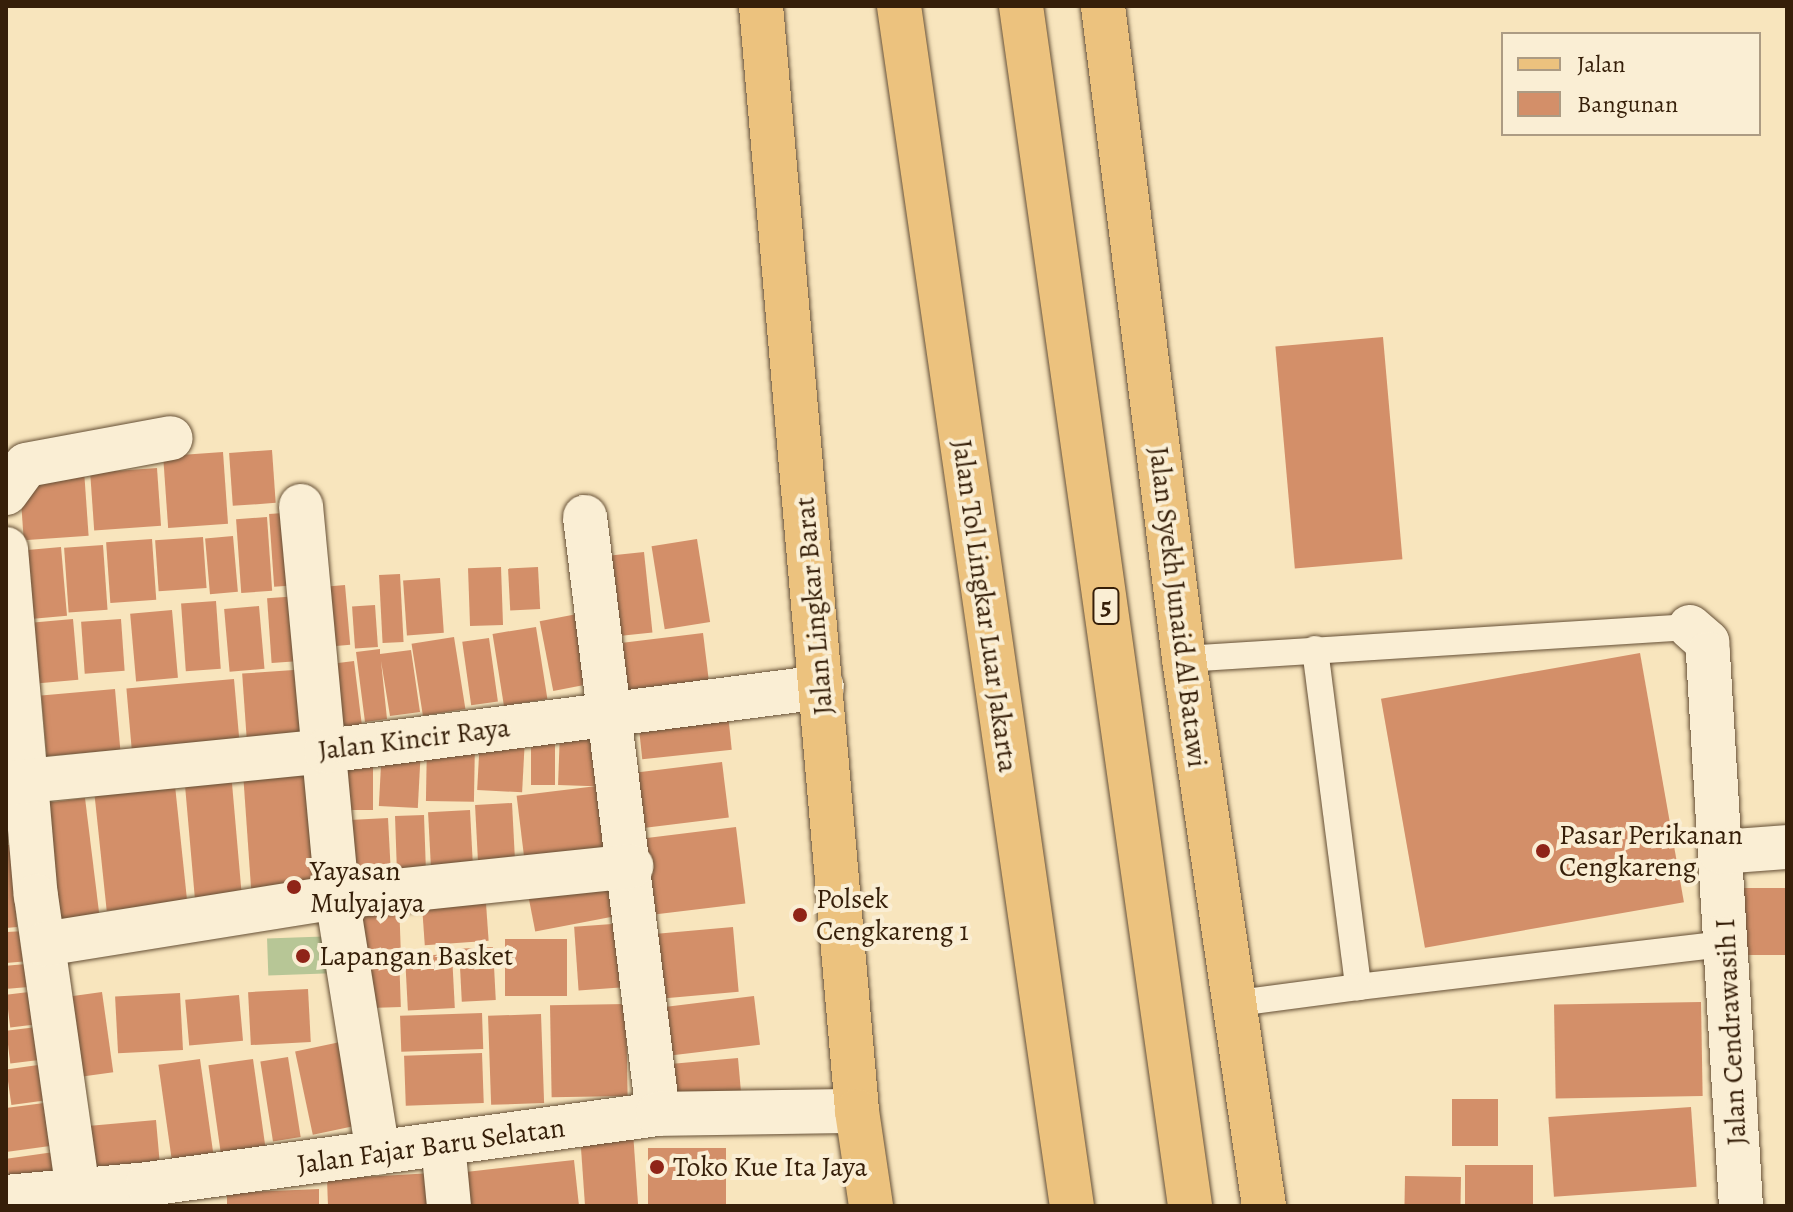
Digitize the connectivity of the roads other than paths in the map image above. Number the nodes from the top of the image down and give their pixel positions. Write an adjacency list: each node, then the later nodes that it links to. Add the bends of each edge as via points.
1 (761, 6): 13 (main road, Jalan Lingkar Barat)
2 (899, 6): 34 (main road, Jalan Tol Lingkar Luar Jakarta)
3 (1021, 6): 35 (main road, 5)
4 (1103, 6): 12 (main road, Jalan Syekh Junaid Al Batawi)
5 (171, 438): 6 (street, via 26,465)
6 (6, 493)
7 (301, 506): 15 (street)
8 (585, 517): 14 (street)
9 (6, 549): 16 (street)
10 (1690, 627): 11 (lane); 18 (street, Jalan Cendrawasih I, via 1707,642)
11 (1315, 649): 12 (lane); 23 (lane)
12 (1184, 659): 24 (main road, Jalan Syekh Junaid Al Batawi)
13 (822, 687): 14 (street, Jalan Kincir Raya); 25 (main road, Jalan Lingkar Barat)
14 (613, 712): 15 (street, Jalan Kincir Raya); 19 (street)
15 (326, 751): 16 (street, Jalan Kincir Raya); 20 (street)
16 (15, 782): 21 (street)
17 (1787, 847): 18 (street)
18 (1721, 852): 22 (street, Jalan Cendrawasih I)
19 (631, 866): 20 (street); 26 (street)
20 (337, 897): 21 (street); 28 (street)
21 (44, 944): 29 (street)
22 (1726, 944): 23 (lane); 37 (street, Jalan Cendrawasih I)
23 (1358, 987): 24 (lane)
24 (1231, 1004): 36 (main road, Jalan Syekh Junaid Al Batawi)
25 (857, 1111): 26 (street, Jalan Fajar Baru Selatan); 33 (main road, Jalan Lingkar Barat)
26 (658, 1114): 27 (street, Jalan Fajar Baru Selatan)
27 (443, 1144): 28 (street, Jalan Fajar Baru Selatan); 32 (street)
28 (378, 1153): 30 (street, Jalan Fajar Baru Selatan)
29 (78, 1191): 30 (street, Jalan Fajar Baru Selatan); 31 (street, Jalan Fajar Baru Selatan)
30 (150, 1195)
31 (6, 1197)
32 (449, 1206)
33 (871, 1206)
34 (1072, 1206)
35 (1190, 1206)
36 (1264, 1206)
37 (1741, 1206)

